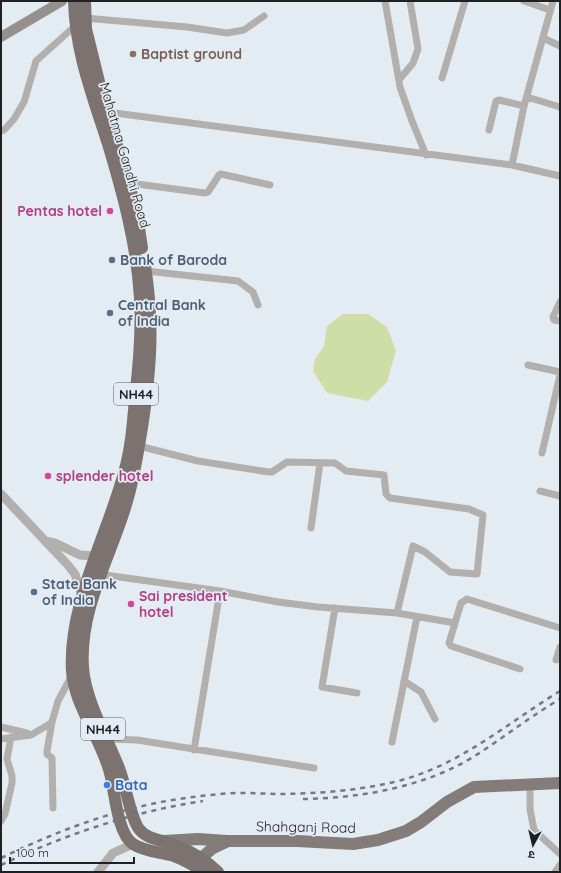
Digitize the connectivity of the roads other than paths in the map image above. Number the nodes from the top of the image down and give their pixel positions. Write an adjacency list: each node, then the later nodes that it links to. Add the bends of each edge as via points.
1 (62, 1): 13 (main road)
2 (74, 1): 12 (highway, Mahatma Gandhi Road / NH44)
3 (84, 1): 11 (highway, Mahatma Gandhi Road / NH44)
4 (385, 1): 17 (street)
5 (410, 1): 17 (street, via 418,49 413,63)
6 (465, 1): 16 (street)
7 (524, 1): 9 (street)
8 (553, 1): 9 (street)
9 (550, 10): 14 (street)
10 (264, 16): 11 (street, via 244,30 233,33)
11 (85, 18): 21 (highway, Mahatma Gandhi Road / NH44, via 87,36)
12 (75, 26): 23 (street, via 36,61 24,102 14,119); 43 (highway, Mahatma Gandhi Road / NH44, via 95,111 126,205 139,270 141,314 131,444 110,519)
13 (1, 37)
14 (543, 38): 15 (street); 18 (street)
15 (560, 46)
16 (442, 78)
17 (399, 80): 24 (street)
18 (527, 96): 19 (street); 20 (street)
19 (524, 106): 22 (street, via 496,101); 25 (street)
20 (560, 107)
21 (107, 112): 24 (street); 27 (highway, Mahatma Gandhi Road / NH44)
22 (489, 130)
23 (1, 131)
24 (426, 155): 25 (street)
25 (512, 165): 26 (street)
26 (560, 176)
27 (128, 183): 28 (street, via 205,193 221,174); 29 (highway, Mahatma Gandhi Road / NH44, via 136,208)
28 (270, 185)
29 (146, 271): 31 (street, via 238,281 253,292); 35 (highway, Mahatma Gandhi Road / NH44, via 152,336)
30 (560, 302): 32 (street, via 553,315 554,320)
31 (258, 305)
32 (560, 322)
33 (528, 365): 34 (street)
34 (560, 374): 36 (street)
35 (139, 446): 37 (street, via 198,461 269,472 286,462); 44 (highway, Mahatma Gandhi Road / NH44, via 128,497)
36 (542, 453)
37 (320, 463): 41 (street); 48 (street, via 335,463 346,471 384,474 386,494 390,498 469,509 483,515 477,574 450,572 413,546)
38 (540, 491): 40 (street)
39 (1, 494): 42 (street)
40 (560, 496)
41 (311, 528)
42 (45, 541): 43 (street, via 80,555); 46 (street, via 75,574)
43 (96, 556): 44 (highway, Mahatma Gandhi Road / NH44)
44 (95, 574): 45 (street); 46 (highway, Mahatma Gandhi Road / NH44); 64 (highway, Mahatma Gandhi Road / NH44, via 82,651 83,669 91,702)
45 (220, 591): 47 (street, via 278,602); 66 (street)
46 (83, 598): 55 (highway, Mahatma Gandhi Road / NH44, via 75,627)
47 (335, 608): 48 (street); 57 (street, via 322,687)
48 (396, 613): 49 (street)
49 (417, 617): 50 (street); 56 (street)
50 (454, 623): 51 (street, via 461,603 467,600); 54 (street, via 449,642 451,646)
51 (560, 628)
52 (560, 647): 53 (street)
53 (556, 660)
54 (520, 669)
55 (72, 674): 59 (street, via 58,701); 68 (highway, Mahatma Gandhi Road / NH44, via 79,699)
56 (404, 680): 58 (street, via 420,692); 65 (street)
57 (356, 693)
58 (435, 719)
59 (52, 722): 61 (street); 71 (street, via 46,751 52,760)
60 (1, 727): 61 (street)
61 (31, 735): 62 (street)
62 (11, 737): 63 (street); 72 (street, via 7,759 12,783)
63 (1, 738)
64 (108, 739): 66 (street, via 137,740); 68 (highway, Mahatma Gandhi Road / NH44)
65 (392, 742)
66 (194, 750): 67 (street)
67 (314, 768)
68 (117, 777): 74 (highway, Mahatma Gandhi Road / NH44, via 137,827 145,835); 75 (highway, Mahatma Gandhi Road / NH44, via 123,832)
69 (560, 783): 70 (main road, Shahganj Road)
70 (530, 785): 73 (main road, Shahganj Road, via 474,787 447,802 406,831 378,840 353,844); 76 (street, via 530,809 534,830)
71 (52, 808)
72 (1, 821)
73 (228, 841): 74 (main road, Shahganj Road, via 198,839); 77 (main road, Shahganj Road, via 213,848); 79 (main road, via 214,856)
74 (164, 842): 77 (highway, Mahatma Gandhi Road / NH44, via 174,844)
75 (133, 844): 77 (highway, Mahatma Gandhi Road / NH44); 80 (street, via 113,853)
76 (560, 854)
77 (196, 861): 79 (highway, Mahatma Gandhi Road / NH44); 81 (highway, Mahatma Gandhi Road / NH44)
78 (560, 865): 82 (street)
79 (217, 871)
80 (98, 872)
81 (204, 872)
82 (555, 872)

